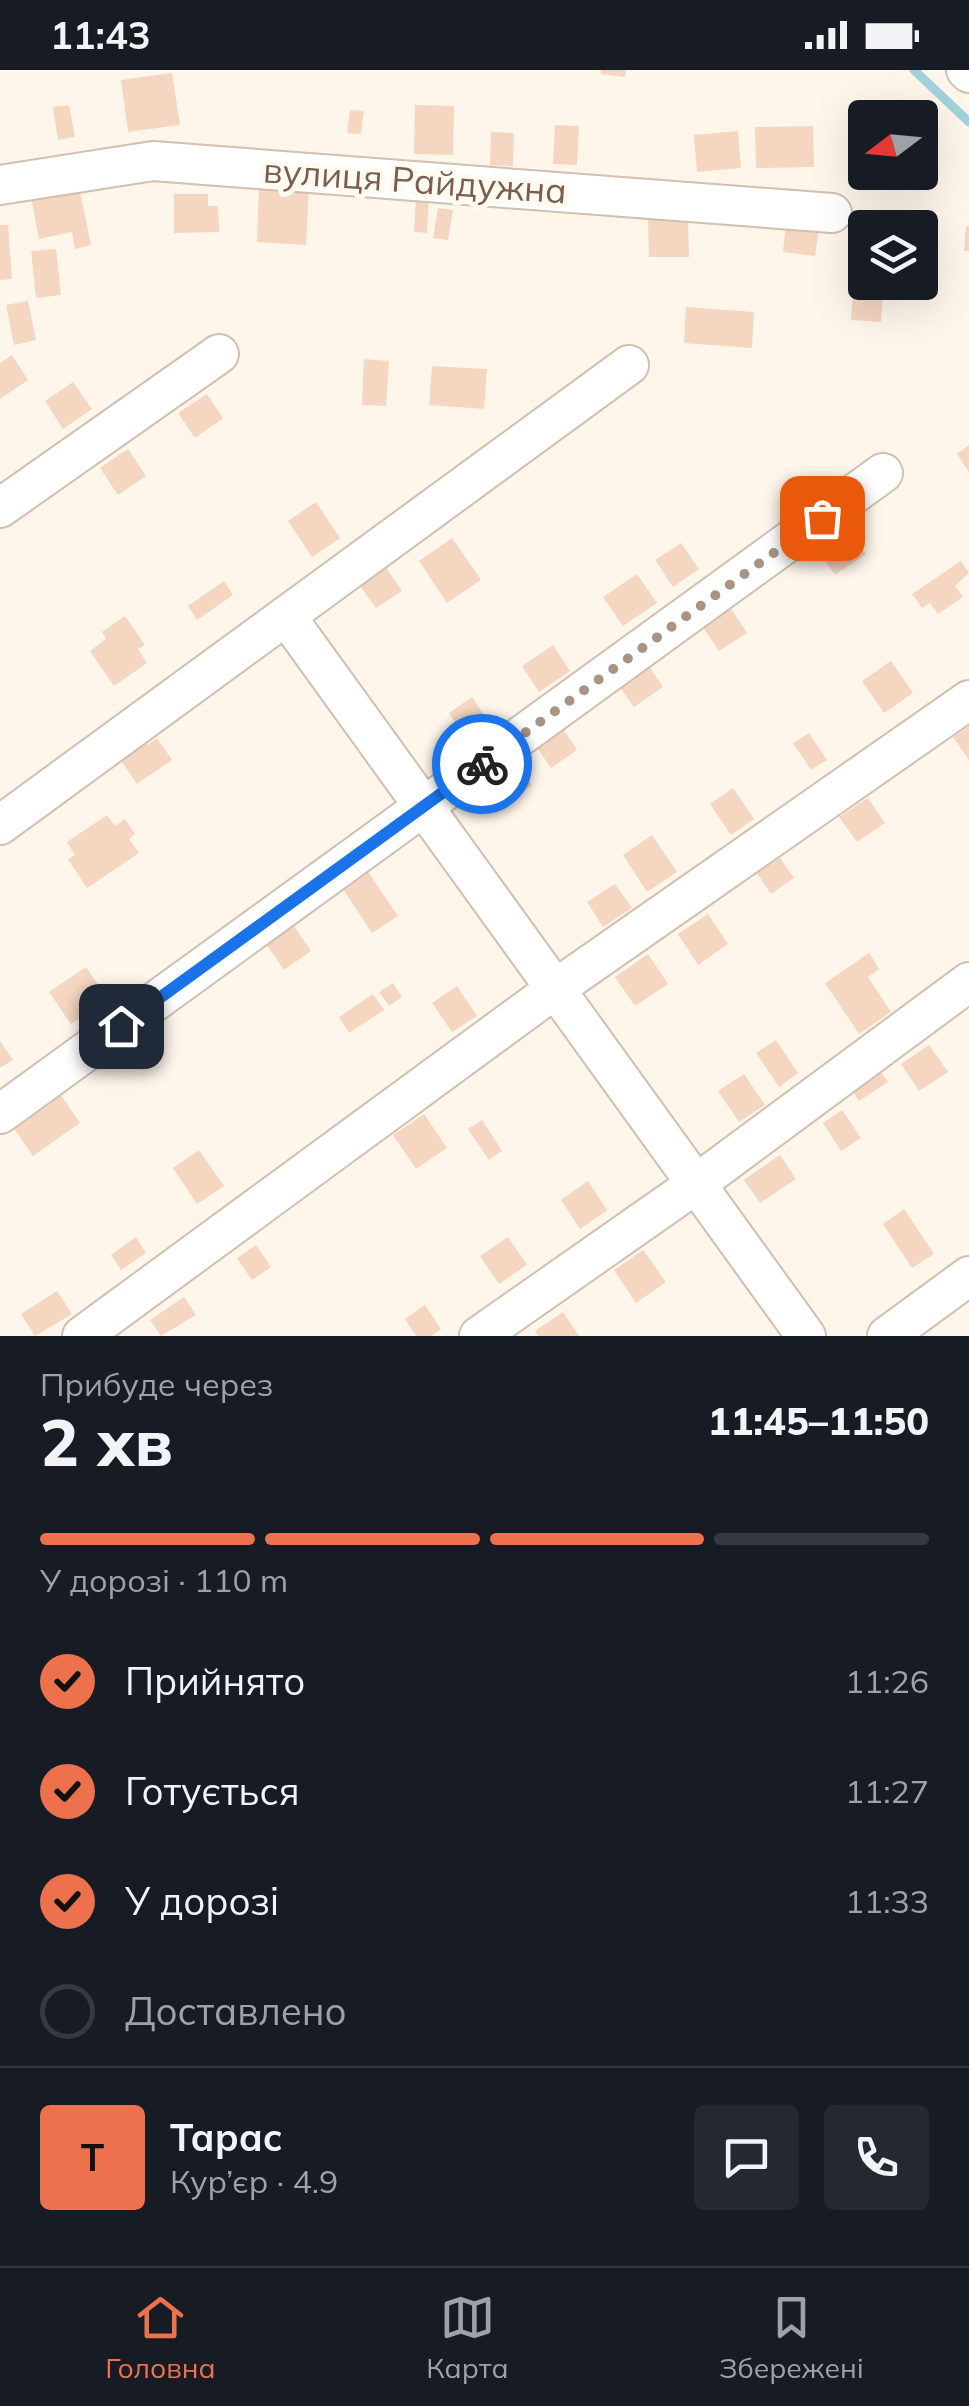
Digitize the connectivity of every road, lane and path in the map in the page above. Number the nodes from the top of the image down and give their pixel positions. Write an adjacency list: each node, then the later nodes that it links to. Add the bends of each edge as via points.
1 (0, 186): 2 (street, вулиця Райдужна, via 154,160)
2 (832, 212)
3 (220, 354): 6 (street)
4 (628, 365): 7 (street)
5 (883, 473): 9 (street)
6 (0, 508)
7 (286, 616): 9 (street); 10 (street)
8 (969, 700): 12 (street)
9 (424, 806): 12 (street); 13 (street)
10 (0, 825)
11 (969, 982): 14 (street)
12 (555, 989): 14 (street); 16 (street)
13 (0, 1114)
14 (696, 1184): 17 (street); 18 (street)
15 (969, 1276): 19 (street)
16 (82, 1336)
17 (478, 1336)
18 (806, 1336)
19 (887, 1336)

